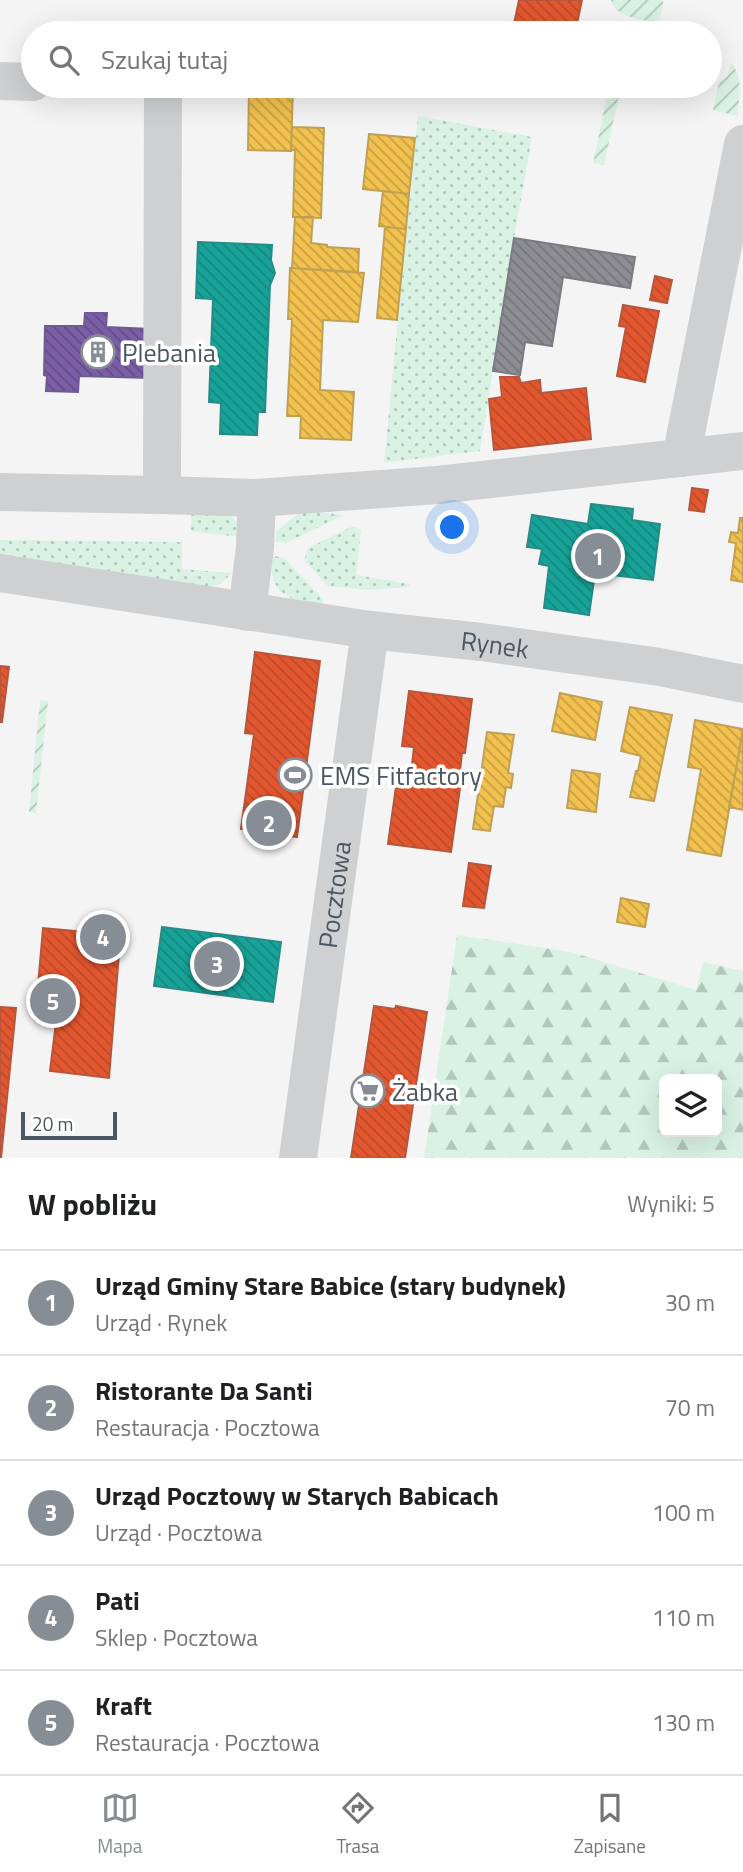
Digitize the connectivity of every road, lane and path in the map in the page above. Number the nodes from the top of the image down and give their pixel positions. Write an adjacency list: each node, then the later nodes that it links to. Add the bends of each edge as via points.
1 (0, 81): 2 (street)
2 (21, 82)
3 (163, 98): 8 (street)
4 (743, 144): 6 (street)
5 (743, 450): 6 (street)
6 (681, 458): 9 (street, via 437,485)
7 (0, 492): 8 (street)
8 (162, 495): 9 (street)
9 (257, 498): 11 (street)
10 (0, 573): 11 (street, Rynek)
11 (247, 612): 12 (street, Rynek)
12 (370, 630): 13 (street, Rynek, via 660,667); 14 (street, Pocztowa)
13 (743, 684)
14 (298, 1158)

